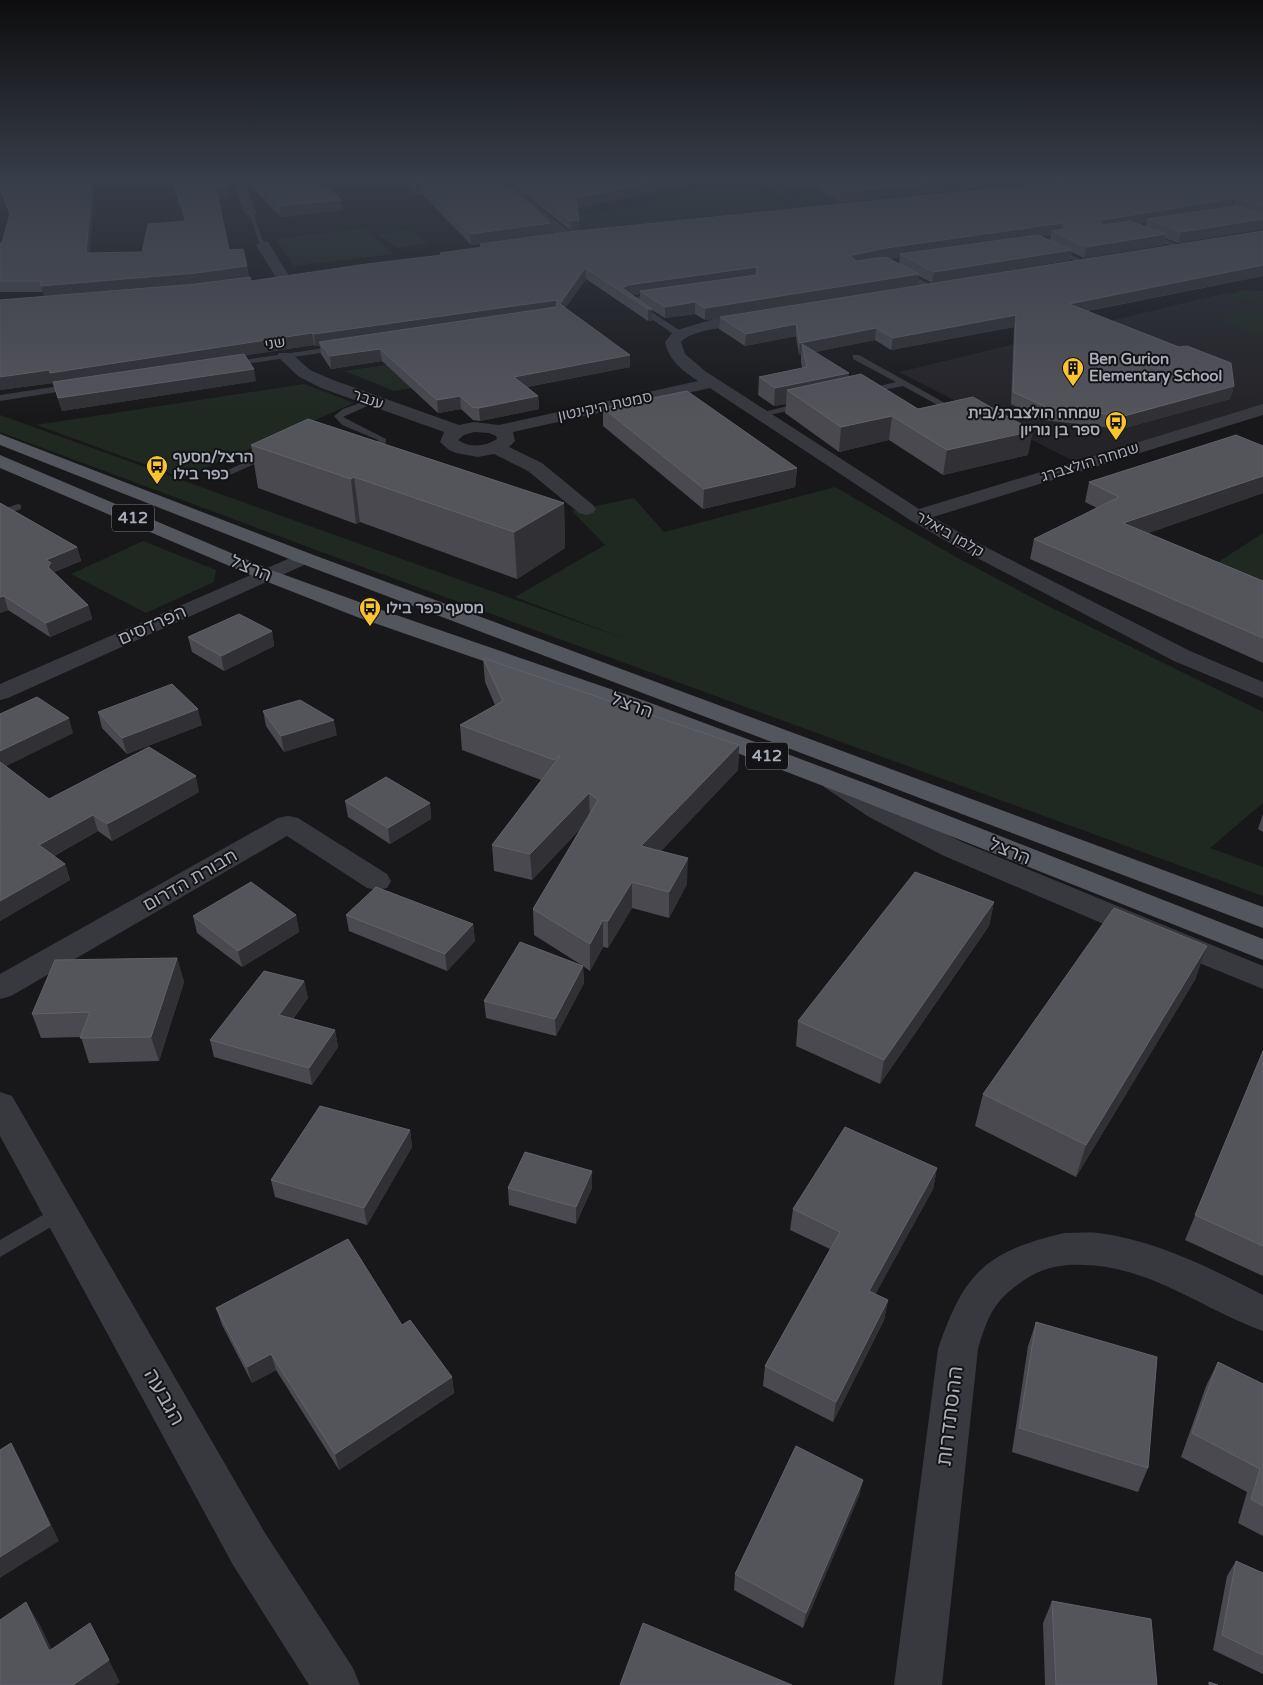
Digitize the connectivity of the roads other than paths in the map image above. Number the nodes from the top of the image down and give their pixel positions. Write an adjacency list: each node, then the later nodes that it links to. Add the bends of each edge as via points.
1 (273, 258): 7 (street, via 288,278)
2 (1073, 258): 4 (lane)
3 (1106, 261): 4 (street)
4 (1087, 264): 6 (street)
5 (893, 268): 8 (lane)
6 (1058, 269)
7 (266, 281)
8 (937, 288): 9 (street)
9 (913, 292)
10 (666, 294): 12 (lane, via 628,300)
11 (771, 315): 12 (street, via 714,324)
12 (679, 334): 17 (street, קלמן ביאלר, via 673,342 675,352 684,364)
13 (342, 347): 14 (lane, שני)
14 (285, 356): 16 (lane, שני); 22 (street, ענבר, via 304,373)
15 (856, 357): 18 (lane)
16 (226, 365)
17 (711, 383): 25 (street, קלמן ביאלר); 29 (street, סמטת היקינטון)
18 (904, 384): 20 (lane); 26 (lane)
19 (78, 387): 21 (lane)
20 (856, 394)
21 (0, 398)
22 (374, 401): 27 (street, ענבר); 31 (lane, via 338,416 342,421 382,439 382,448)
23 (808, 404): 25 (lane)
24 (1263, 409): 37 (street, שמחה הולצברג)
25 (760, 414): 37 (street, קלמן ביאלר)
26 (967, 418)
27 (458, 431): 29 (street, סמטת היקינטון, via 448,439 459,449 478,451)
28 (0, 439): 38 (main road, הרצל / 412)
29 (498, 439): 35 (street)
30 (280, 449): 33 (lane)
31 (370, 456)
32 (0, 462): 39 (main road, הרצל / 412)
33 (218, 477)
34 (18, 507): 36 (lane)
35 (586, 509)
36 (0, 513)
37 (918, 516): 40 (street, קלמן ביאלר, via 967,545 1182,656)
38 (304, 558): 39 (street, הפרדסים); 44 (main road, הרצל / 412)
39 (267, 575): 41 (street, הפרדסים); 42 (main road, הרצל / 412, via 581,686)
40 (1263, 690)
41 (0, 693)
42 (833, 781): 45 (main road, הרצל / 412); 46 (street, via 858,800 990,865)
43 (377, 881): 47 (street, חבורת הדרום, via 288,824)
44 (1259, 916)
45 (1263, 950)
46 (1263, 978)
47 (0, 988)
48 (0, 1105): 49 (street, הגבעה)
49 (60, 1213): 50 (lane); 52 (street, הגבעה, via 249,1549)
50 (0, 1249)
51 (1263, 1314): 53 (street, ההסתדרות, via 1186,1277 1122,1253 1092,1248 1059,1248 1033,1255 1008,1269 986,1288 970,1312 958,1349)
52 (336, 1685)
53 (918, 1685)

